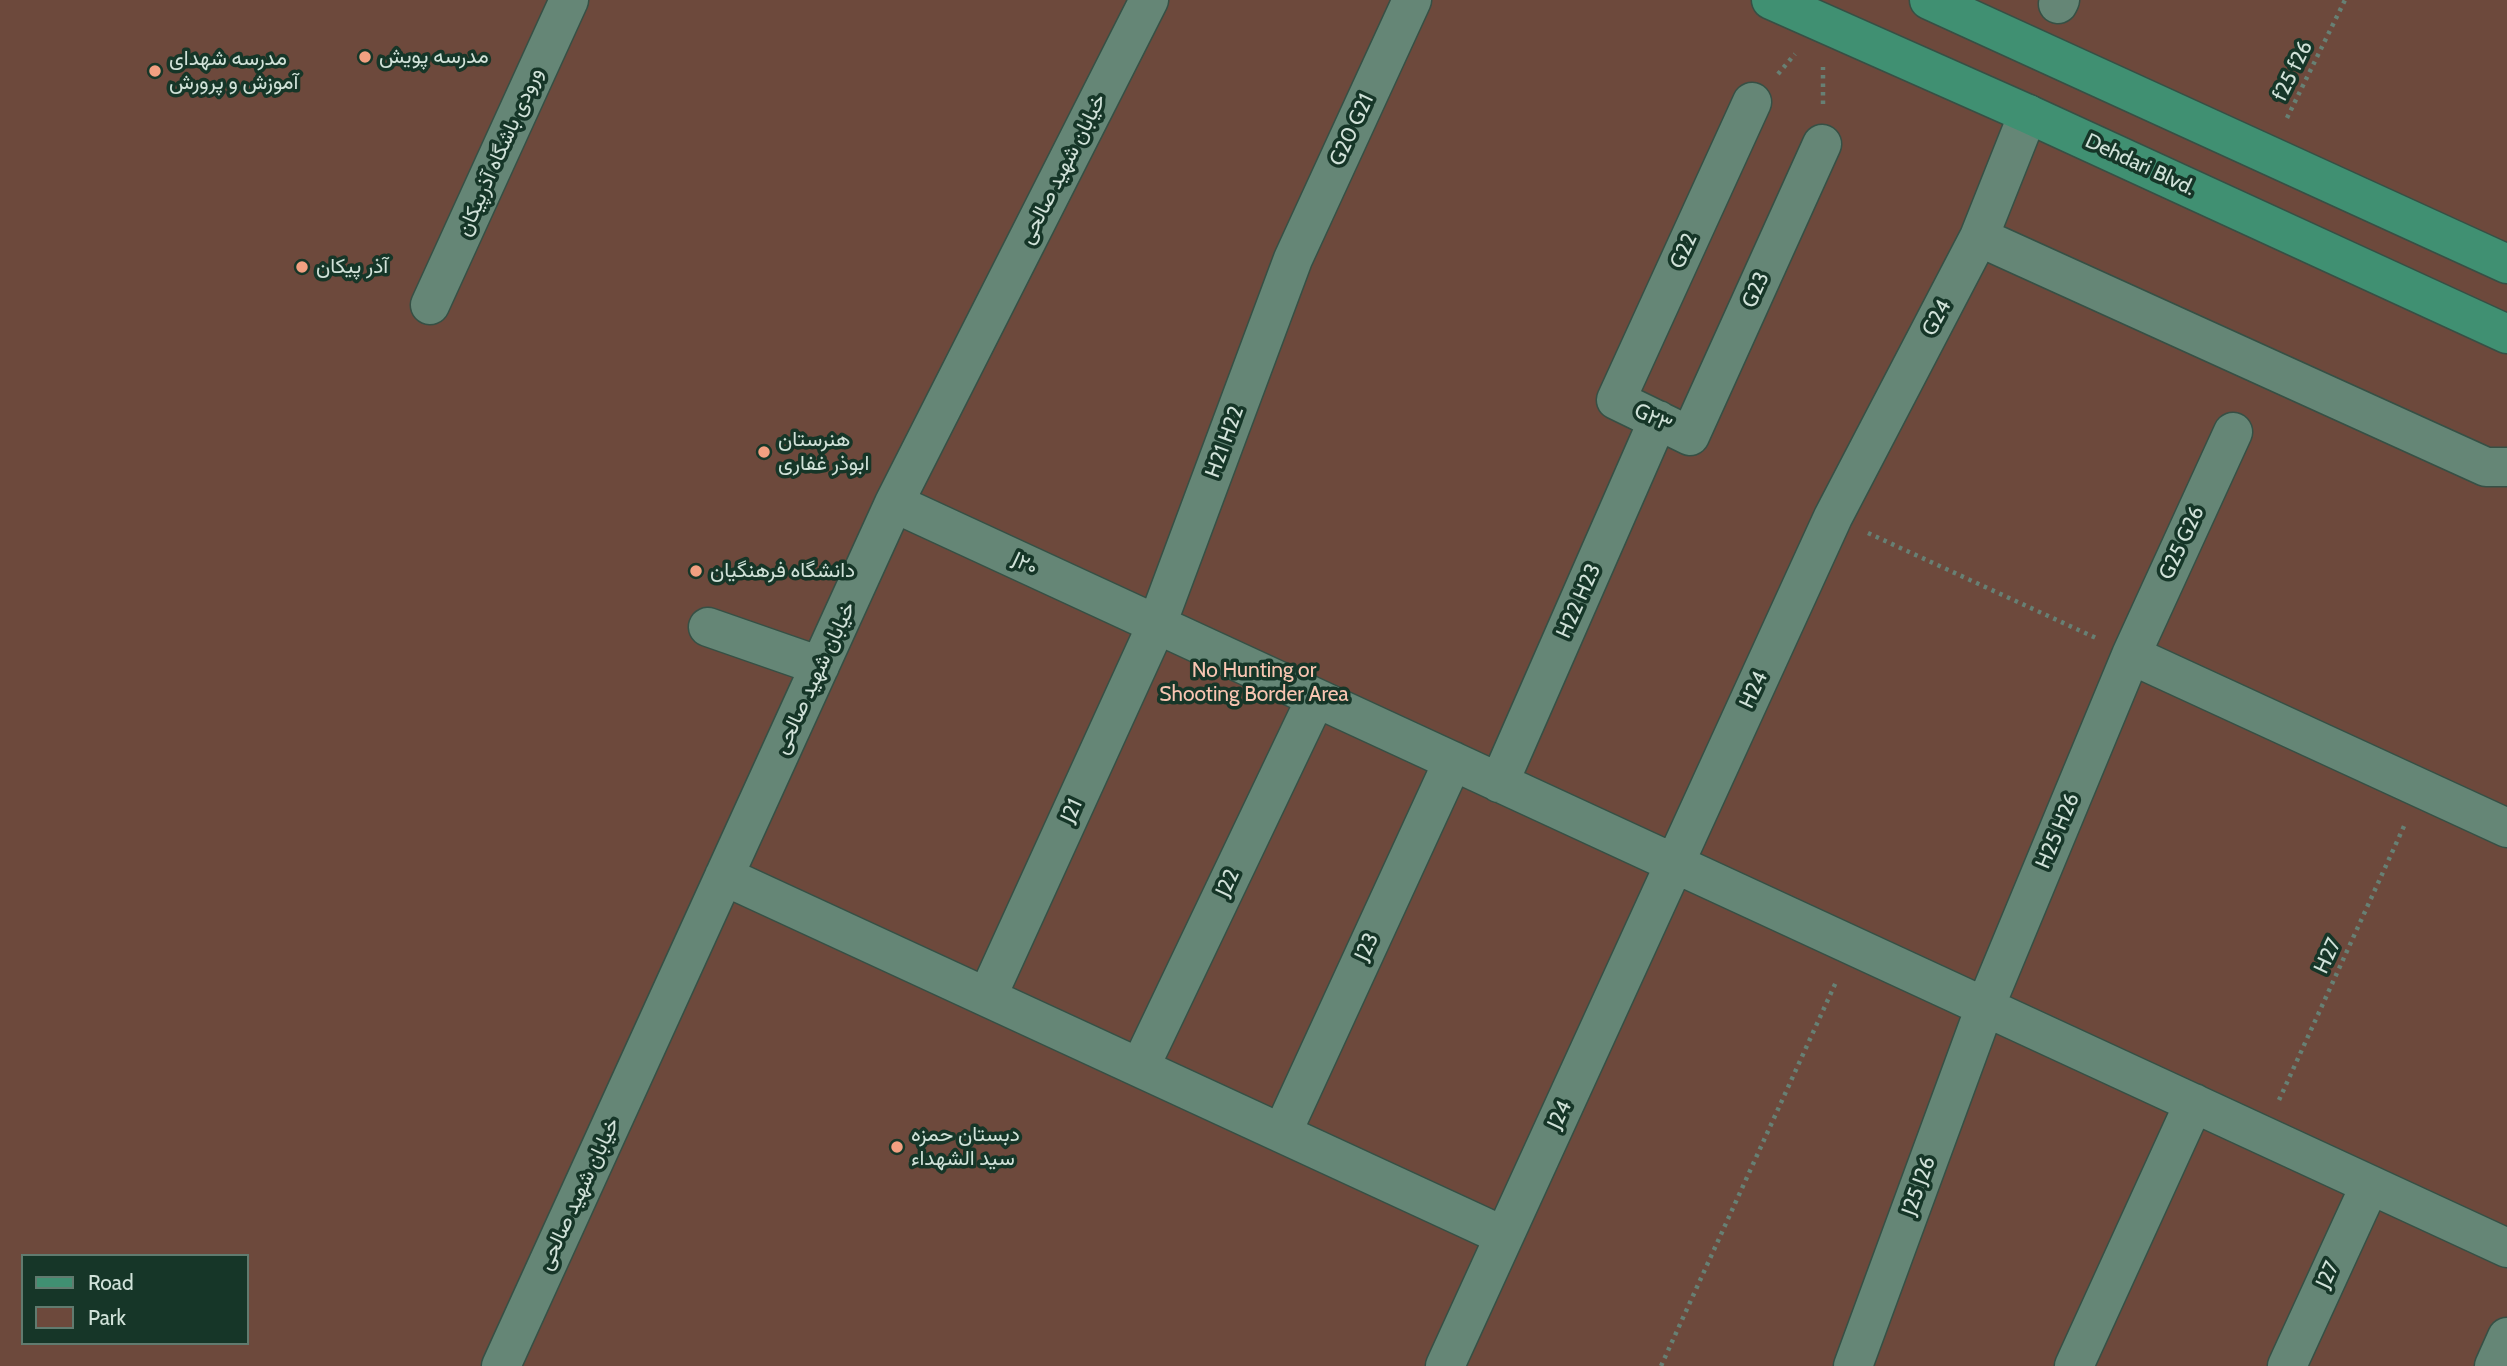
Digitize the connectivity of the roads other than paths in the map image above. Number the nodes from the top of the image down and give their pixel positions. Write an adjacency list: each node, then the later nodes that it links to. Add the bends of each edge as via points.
1 (569, 0): 12 (street, ورودی باشگاه آذرپیکان)
2 (1149, 0): 18 (street, خیابان شهید صالحی)
3 (1412, 0): 10 (street, G20 G21)
4 (1771, 0): 7 (main road, Dehdari Blvd.)
5 (1929, 0): 11 (main road)
6 (1752, 102): 14 (street, G22)
7 (2028, 114): 9 (street, G24); 13 (main road, Dehdari Blvd.)
8 (1822, 144): 15 (street, G23)
9 (1979, 237): 17 (street, via 2486,467); 19 (street, G24)
10 (1293, 259): 20 (street, H21 H22)
11 (2507, 264)
12 (430, 305)
13 (2507, 334)
14 (1616, 400): 15 (street, G۲۳)
15 (1674, 428): 26 (street, H22 H23)
16 (2233, 432): 22 (street, G25 G26)
17 (2507, 467)
18 (894, 503): 20 (street, J۲۰); 23 (street, خیابان شهید صالحی)
19 (1833, 517): 28 (street, H24)
20 (1157, 624): 24 (street, J۲۰); 30 (street, J21)
21 (708, 627): 23 (street)
22 (2131, 655): 27 (street); 31 (street, H25 H26)
23 (820, 666): 29 (street, خیابان شهید صالحی)
24 (1316, 698): 25 (street, J۲۰); 32 (street, J22)
25 (1453, 761): 26 (street, J۲۰); 34 (street, J23)
26 (1499, 783): 28 (street, J۲۰)
27 (2507, 828)
28 (1674, 864): 31 (street, J۲۰); 36 (street, J24)
29 (724, 876): 30 (street); 39 (street, خیابان شهید صالحی)
30 (987, 997): 32 (street)
31 (1985, 1007): 33 (street, J۲۰); 41 (street, J25 J26)
32 (1140, 1067): 34 (street)
33 (2194, 1103): 35 (street, J۲۰); 42 (street)
34 (1282, 1133): 36 (street)
35 (2370, 1185): 37 (street, J۲۰); 43 (street, J27)
36 (1504, 1236): 40 (street, J24)
37 (2507, 1248)
38 (2507, 1337): 44 (street)
39 (501, 1366)
40 (1445, 1366)
41 (1853, 1366)
42 (2074, 1366)
43 (2287, 1366)
44 (2494, 1366)

